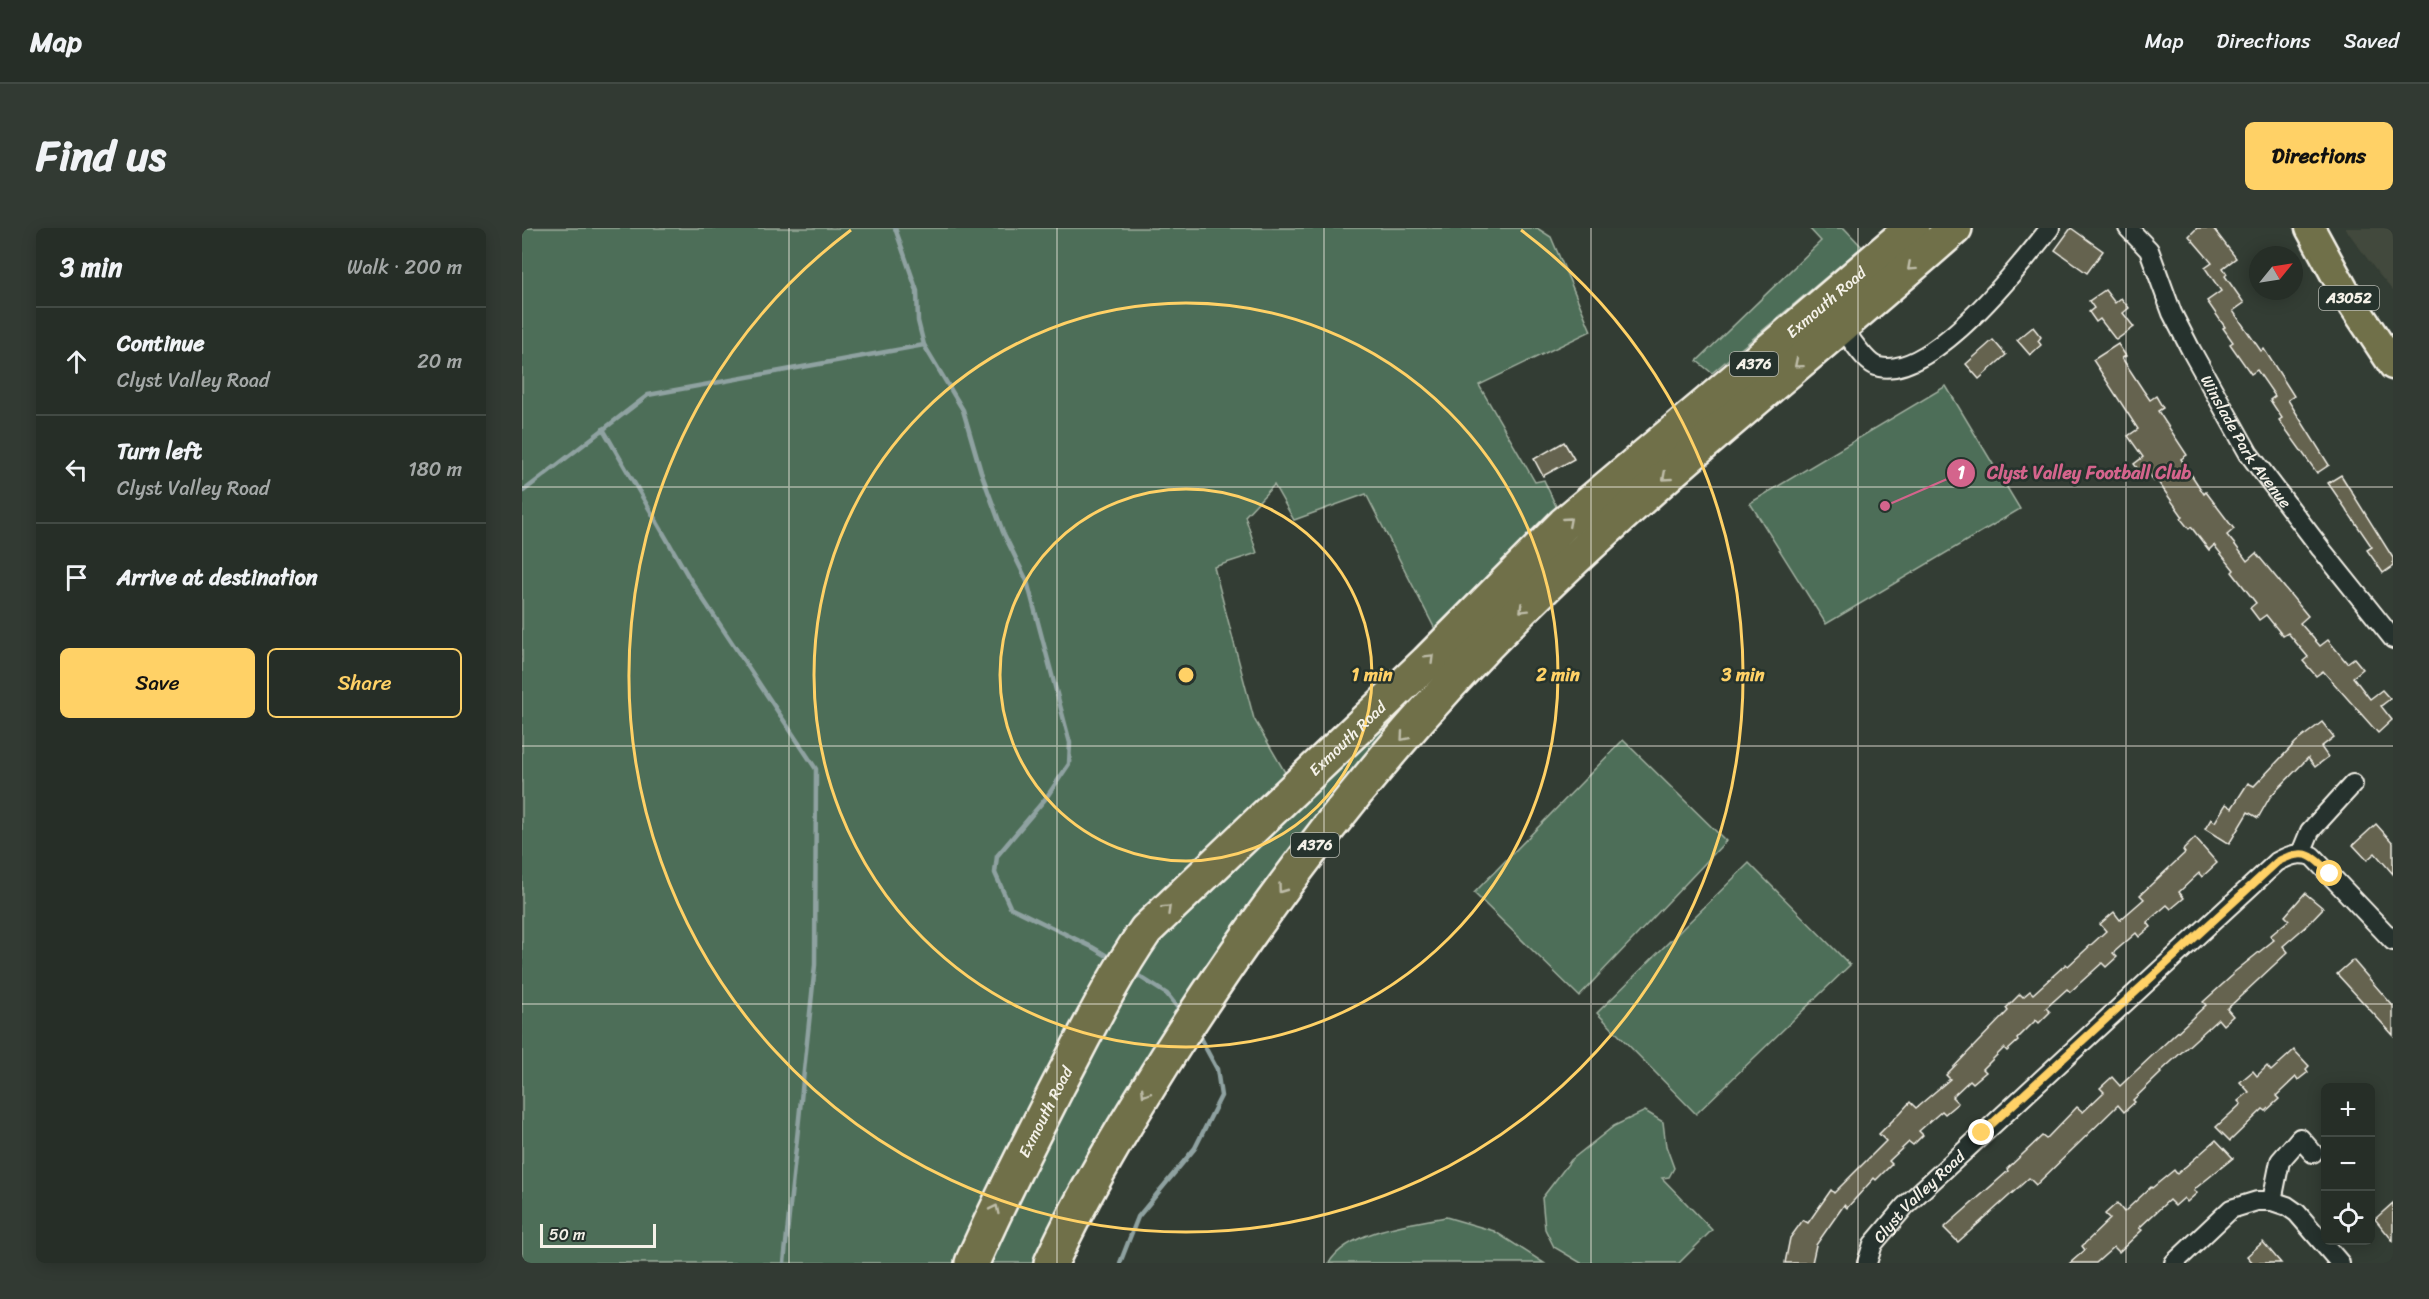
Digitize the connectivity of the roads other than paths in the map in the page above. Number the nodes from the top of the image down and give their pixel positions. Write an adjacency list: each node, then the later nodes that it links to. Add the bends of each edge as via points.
1 (1912, 228): 6 (highway, Exmouth Road / A376)
2 (1955, 228): 6 (highway, Exmouth Road / A376, one-way to 6)
3 (2050, 228): 6 (street, via 1980,312 1944,342 1911,362 1893,368 1877,367)
4 (2128, 228): 8 (street, Winslade Park Avenue, via 2149,250 2172,313 2249,454)
5 (2310, 228): 7 (main road, A3052, via 2346,294)
6 (1833, 316): 14 (highway, Exmouth Road / A376, one-way to 6, via 994,1211 1122,967 1146,930 1564,524); 15 (highway, Exmouth Road / A376, one-way to 15, via 1545,587 1448,685 1306,855 1198,1006 1127,1121)
7 (2393, 365)
8 (2393, 639)
9 (2353, 784): 10 (street, via 2310,831)
10 (2301, 853): 11 (street, via 2319,862); 16 (street, Clyst Valley Road, via 2277,862 1905,1206 1873,1244)
11 (2393, 941)
12 (2313, 1153): 13 (street, via 2296,1134 2280,1161)
13 (2272, 1201): 17 (street, via 2231,1209); 18 (street, via 2297,1213)
14 (972, 1263)
15 (1051, 1263)
16 (1867, 1263)
17 (2174, 1263)
18 (2340, 1263)

